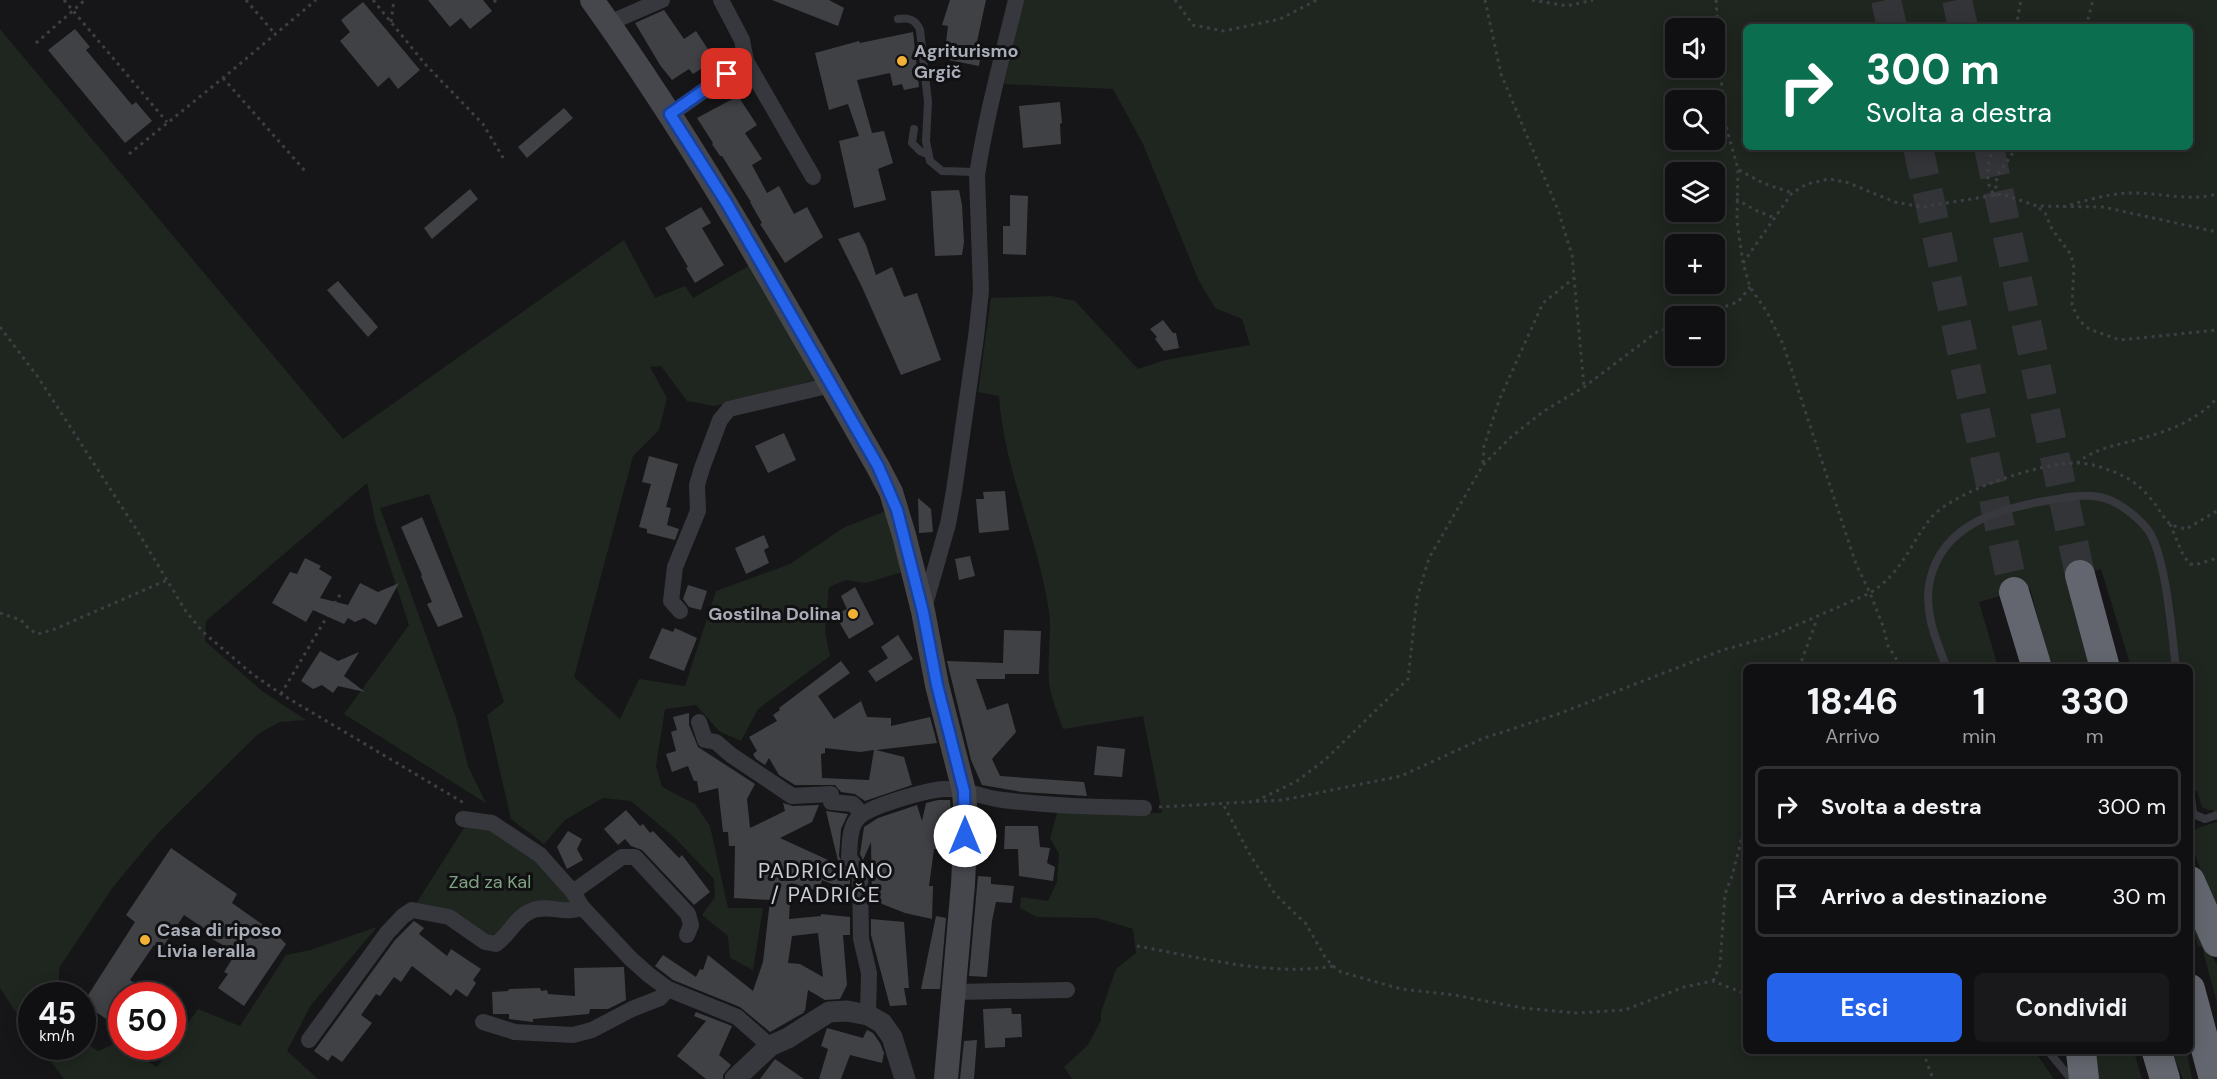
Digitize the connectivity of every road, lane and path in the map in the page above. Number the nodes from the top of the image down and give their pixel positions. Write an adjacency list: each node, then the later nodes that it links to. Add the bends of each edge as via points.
1 (64, 0): 21 (path)
2 (85, 0): 21 (path)
3 (246, 0): 27 (path)
4 (316, 0): 27 (path)
5 (374, 0): 23 (path)
6 (394, 0): 23 (path)
7 (494, 0): 20 (path)
8 (592, 0): 24 (main road)
9 (663, 0): 24 (street)
10 (721, 0): 29 (street, via 742,40)
11 (1016, 0): 41 (street)
12 (1175, 0): 13 (path, via 1193,25 1224,31 1280,20)
13 (1317, 0)
14 (1485, 0): 52 (path, via 1501,74 1558,210 1572,255)
15 (1532, 0): 16 (path, via 1567,6)
16 (1593, 0)
17 (1716, 0): 39 (path, via 1725,119)
18 (2021, 0): 25 (path)
19 (2092, 0): 26 (path)
20 (498, 4)
21 (72, 11): 28 (path); 32 (path)
22 (898, 19): 37 (lane, via 917,23 920,30 928,102)
23 (391, 22): 38 (path, via 483,124)
24 (609, 23): 31 (main road)
25 (2017, 24)
26 (2087, 24)
27 (275, 34): 30 (path)
28 (36, 43)
29 (746, 61): 31 (street); 42 (street)
30 (223, 78): 32 (path); 40 (path)
31 (670, 114): 58 (main road, via 726,202)
32 (167, 123): 36 (path)
33 (914, 129): 37 (lane, via 912,143)
34 (1991, 150): 45 (path, via 1987,183)
35 (2015, 150): 45 (path, via 1997,176)
36 (129, 153)
37 (927, 154): 41 (lane, via 942,171)
38 (505, 161)
39 (1738, 170): 43 (path); 46 (path)
40 (306, 172)
41 (977, 172): 69 (street, via 981,291 968,404 950,513)
42 (813, 177)
43 (1792, 194): 45 (path, via 1807,184 1829,179 1922,207); 49 (path)
44 (2217, 194): 48 (path, via 2200,199 2128,193)
45 (1995, 196): 47 (path, via 2002,194)
46 (1736, 199): 49 (path); 51 (path)
47 (2037, 207): 48 (path); 57 (path, via 2045,213 2071,255 2072,305 2079,320 2090,329 2120,339)
48 (2059, 208): 50 (path, via 2103,207)
49 (1775, 218): 51 (path)
50 (2217, 232)
51 (1743, 263): 53 (path)
52 (1574, 278): 59 (path); 62 (path, via 1543,303 1500,398 1484,446)
53 (1750, 287): 54 (path, via 1738,302); 67 (path, via 1783,345 1856,564)
54 (1725, 306)
55 (0, 327): 65 (path, via 38,377)
56 (1665, 329): 59 (path)
57 (2217, 330)
58 (831, 385): 68 (street, via 729,409 720,420 697,485 698,511 675,567 671,601); 69 (main road, via 891,492)
59 (1584, 387): 62 (path, via 1510,437)
60 (2217, 398): 61 (path, via 2209,408 2168,431 2107,446 2090,452)
61 (2077, 463)
62 (1483, 465): 83 (path, via 1429,558 1417,598 1408,679 1326,759 1298,781)
63 (2169, 524): 64 (path, via 2190,564)
64 (2217, 558)
65 (167, 580): 70 (path, via 38,634 21,620); 80 (path, via 202,631)
66 (341, 593): 80 (path)
67 (1870, 593): 71 (path); 73 (path, via 1888,646)
68 (680, 611)
69 (923, 612): 82 (main road)
70 (0, 613)
71 (1817, 617): 72 (path); 83 (path, via 1484,738 1401,776 1283,800)
72 (1801, 664)
73 (1899, 664)
74 (1945, 664): 79 (lane, via 1931,626 1929,601 1930,580 1949,544 1978,520 2006,509 2079,495 2102,497 2133,516 2148,531 2158,549)
75 (2024, 664): 76 (highway, via 2016,600)
76 (2036, 664)
77 (2104, 664): 78 (highway, via 2082,583)
78 (2116, 664)
79 (2175, 664)
80 (281, 694): 90 (path)
81 (699, 722): 86 (street, via 705,740 716,742 782,792 792,796 831,795 831,802 853,804)
82 (964, 791): 85 (street, via 999,800 1041,804); 86 (street, via 946,789 920,794); 102 (main road, via 965,850)
83 (1254, 802): 84 (path)
84 (1223, 804): 85 (path); 98 (path, via 1275,894 1306,924)
85 (1144, 808)
86 (862, 814): 105 (street, via 852,830 849,857 860,874 861,939 869,973)
87 (2193, 814): 88 (lane, via 2205,819)
88 (2217, 815)
89 (463, 819): 90 (street)
90 (492, 823): 93 (street, via 540,855)
91 (1743, 834): 99 (path, via 1725,894 1720,965)
92 (2193, 888): 96 (highway)
93 (573, 892): 94 (street); 95 (street, via 622,857 635,857 688,914 691,925)
94 (582, 907): 100 (street, via 631,959); 107 (street, via 575,912 532,910 496,944 484,942 449,917 412,910 387,933)
95 (687, 935)
96 (2217, 942)
97 (1137, 946): 98 (path, via 1275,968)
98 (1333, 966): 99 (path, via 1341,972 1401,989 1576,1013 1625,1010 1684,987)
99 (1713, 981): 103 (path)
100 (668, 989): 106 (street, via 660,998 573,1035 515,1032); 108 (street, via 737,1017)
101 (1067, 990): 102 (street)
102 (954, 992): 115 (main road)
103 (1743, 993)
104 (2193, 1000): 120 (highway)
105 (868, 1015): 108 (street, via 829,1012); 114 (street, via 882,1023 892,1037)
106 (483, 1022)
107 (309, 1040)
108 (770, 1046): 113 (street)
109 (1924, 1054): 116 (path)
110 (2050, 1054): 117 (lane)
111 (2081, 1054): 118 (highway)
112 (2158, 1054): 119 (highway)
113 (735, 1079)
114 (905, 1079)
115 (946, 1079)
116 (1933, 1079)
117 (2072, 1079)
118 (2084, 1079)
119 (2165, 1079)
120 (2214, 1079)

